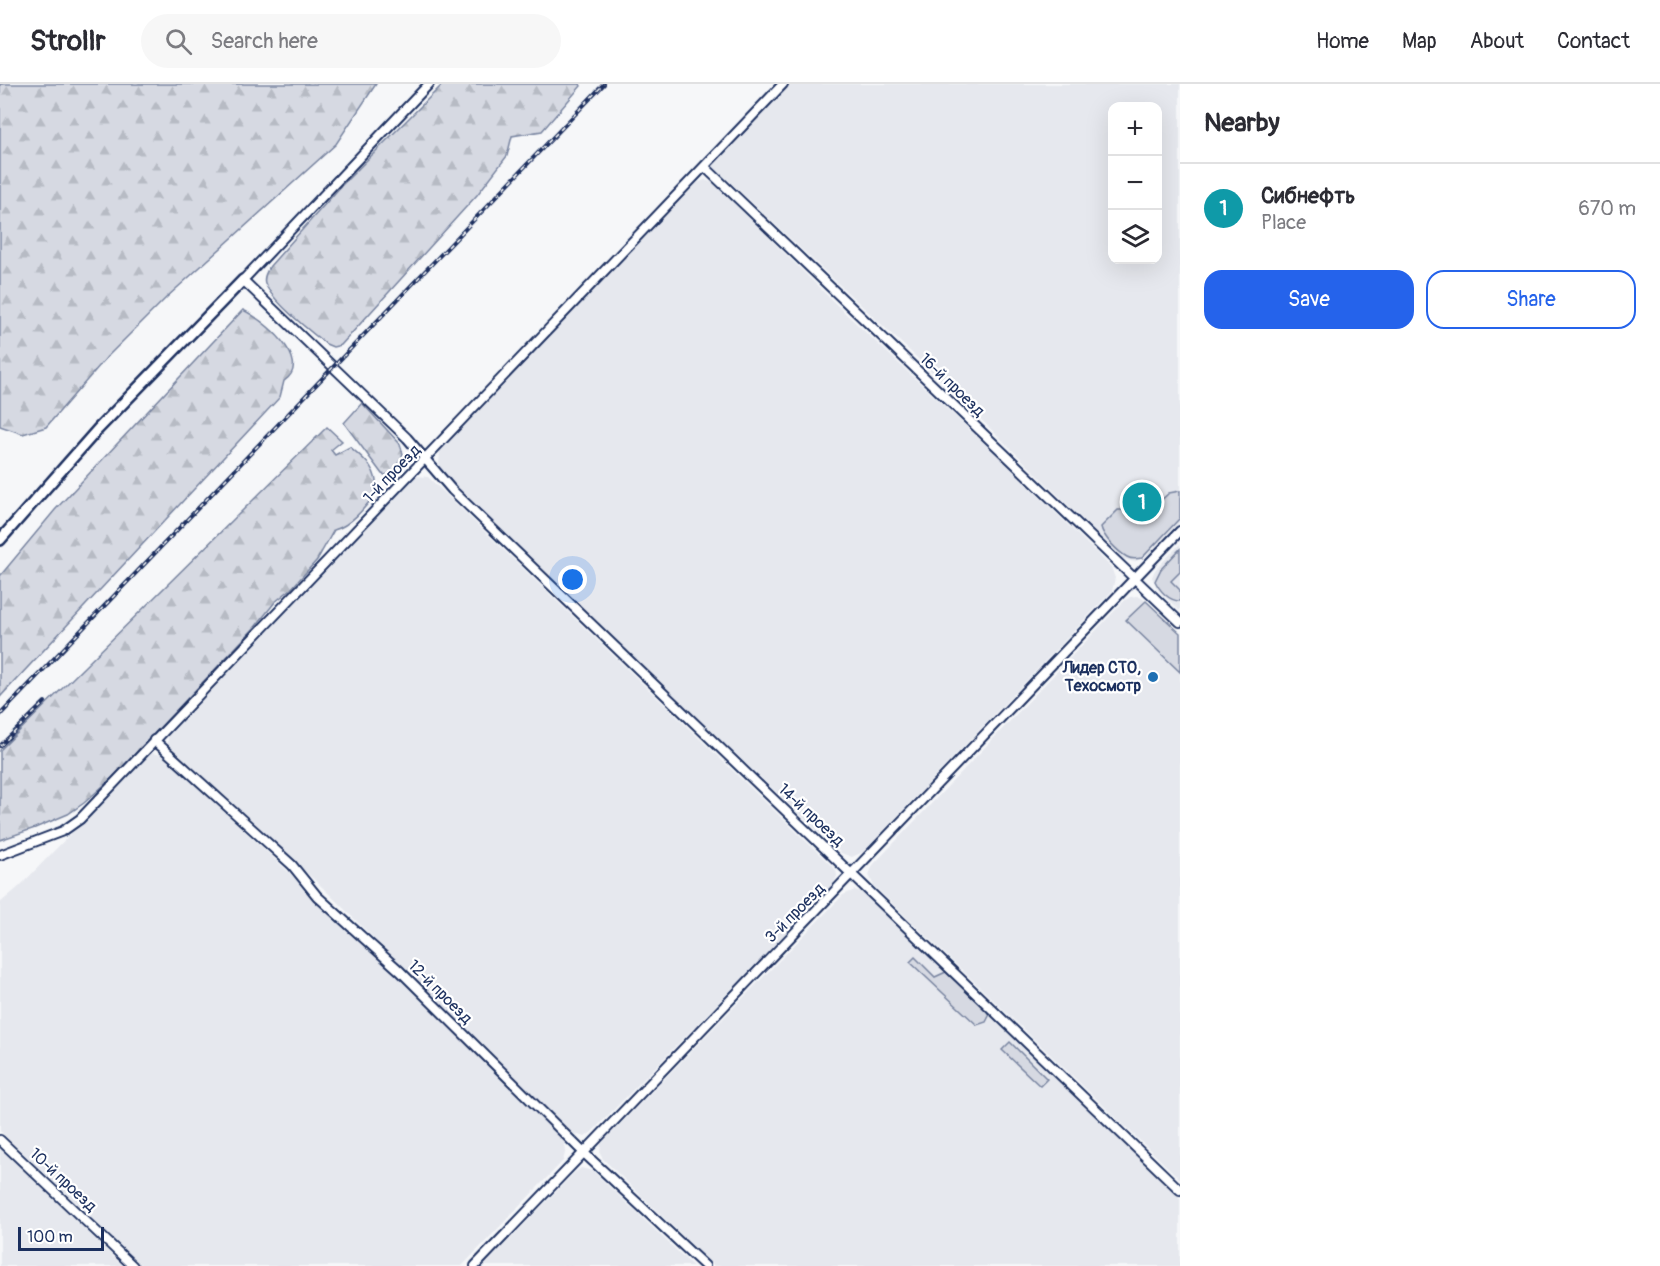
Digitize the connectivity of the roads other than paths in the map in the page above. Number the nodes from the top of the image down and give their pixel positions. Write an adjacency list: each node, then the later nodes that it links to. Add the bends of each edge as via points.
1 (429, 84): 4 (street)
2 (783, 84): 3 (street, 1-й проезд)
3 (705, 168): 5 (street, 1-й проезд); 8 (street, 16-й проезд)
4 (243, 280): 5 (street, 14-й проезд); 7 (main road, via 98,429)
5 (425, 459): 10 (street, 1-й проезд); 12 (street, 14-й проезд, via 452,490)
6 (1180, 531): 8 (street, 3-й проезд)
7 (0, 540)
8 (1134, 579): 9 (street, 16-й проезд); 12 (street, 3-й проезд)
9 (1180, 622)
10 (153, 740): 11 (street, 1-й проезд, via 70,827); 14 (street, 12-й проезд, via 292,865 317,896 400,971)
11 (0, 855)
12 (853, 873): 14 (street, 3-й проезд); 15 (street, 14-й проезд)
13 (0, 1140): 16 (street, 10-й проезд)
14 (584, 1153): 17 (street, 3-й проезд); 18 (street, 12-й проезд)
15 (1180, 1190)
16 (133, 1266)
17 (475, 1266)
18 (705, 1266)

